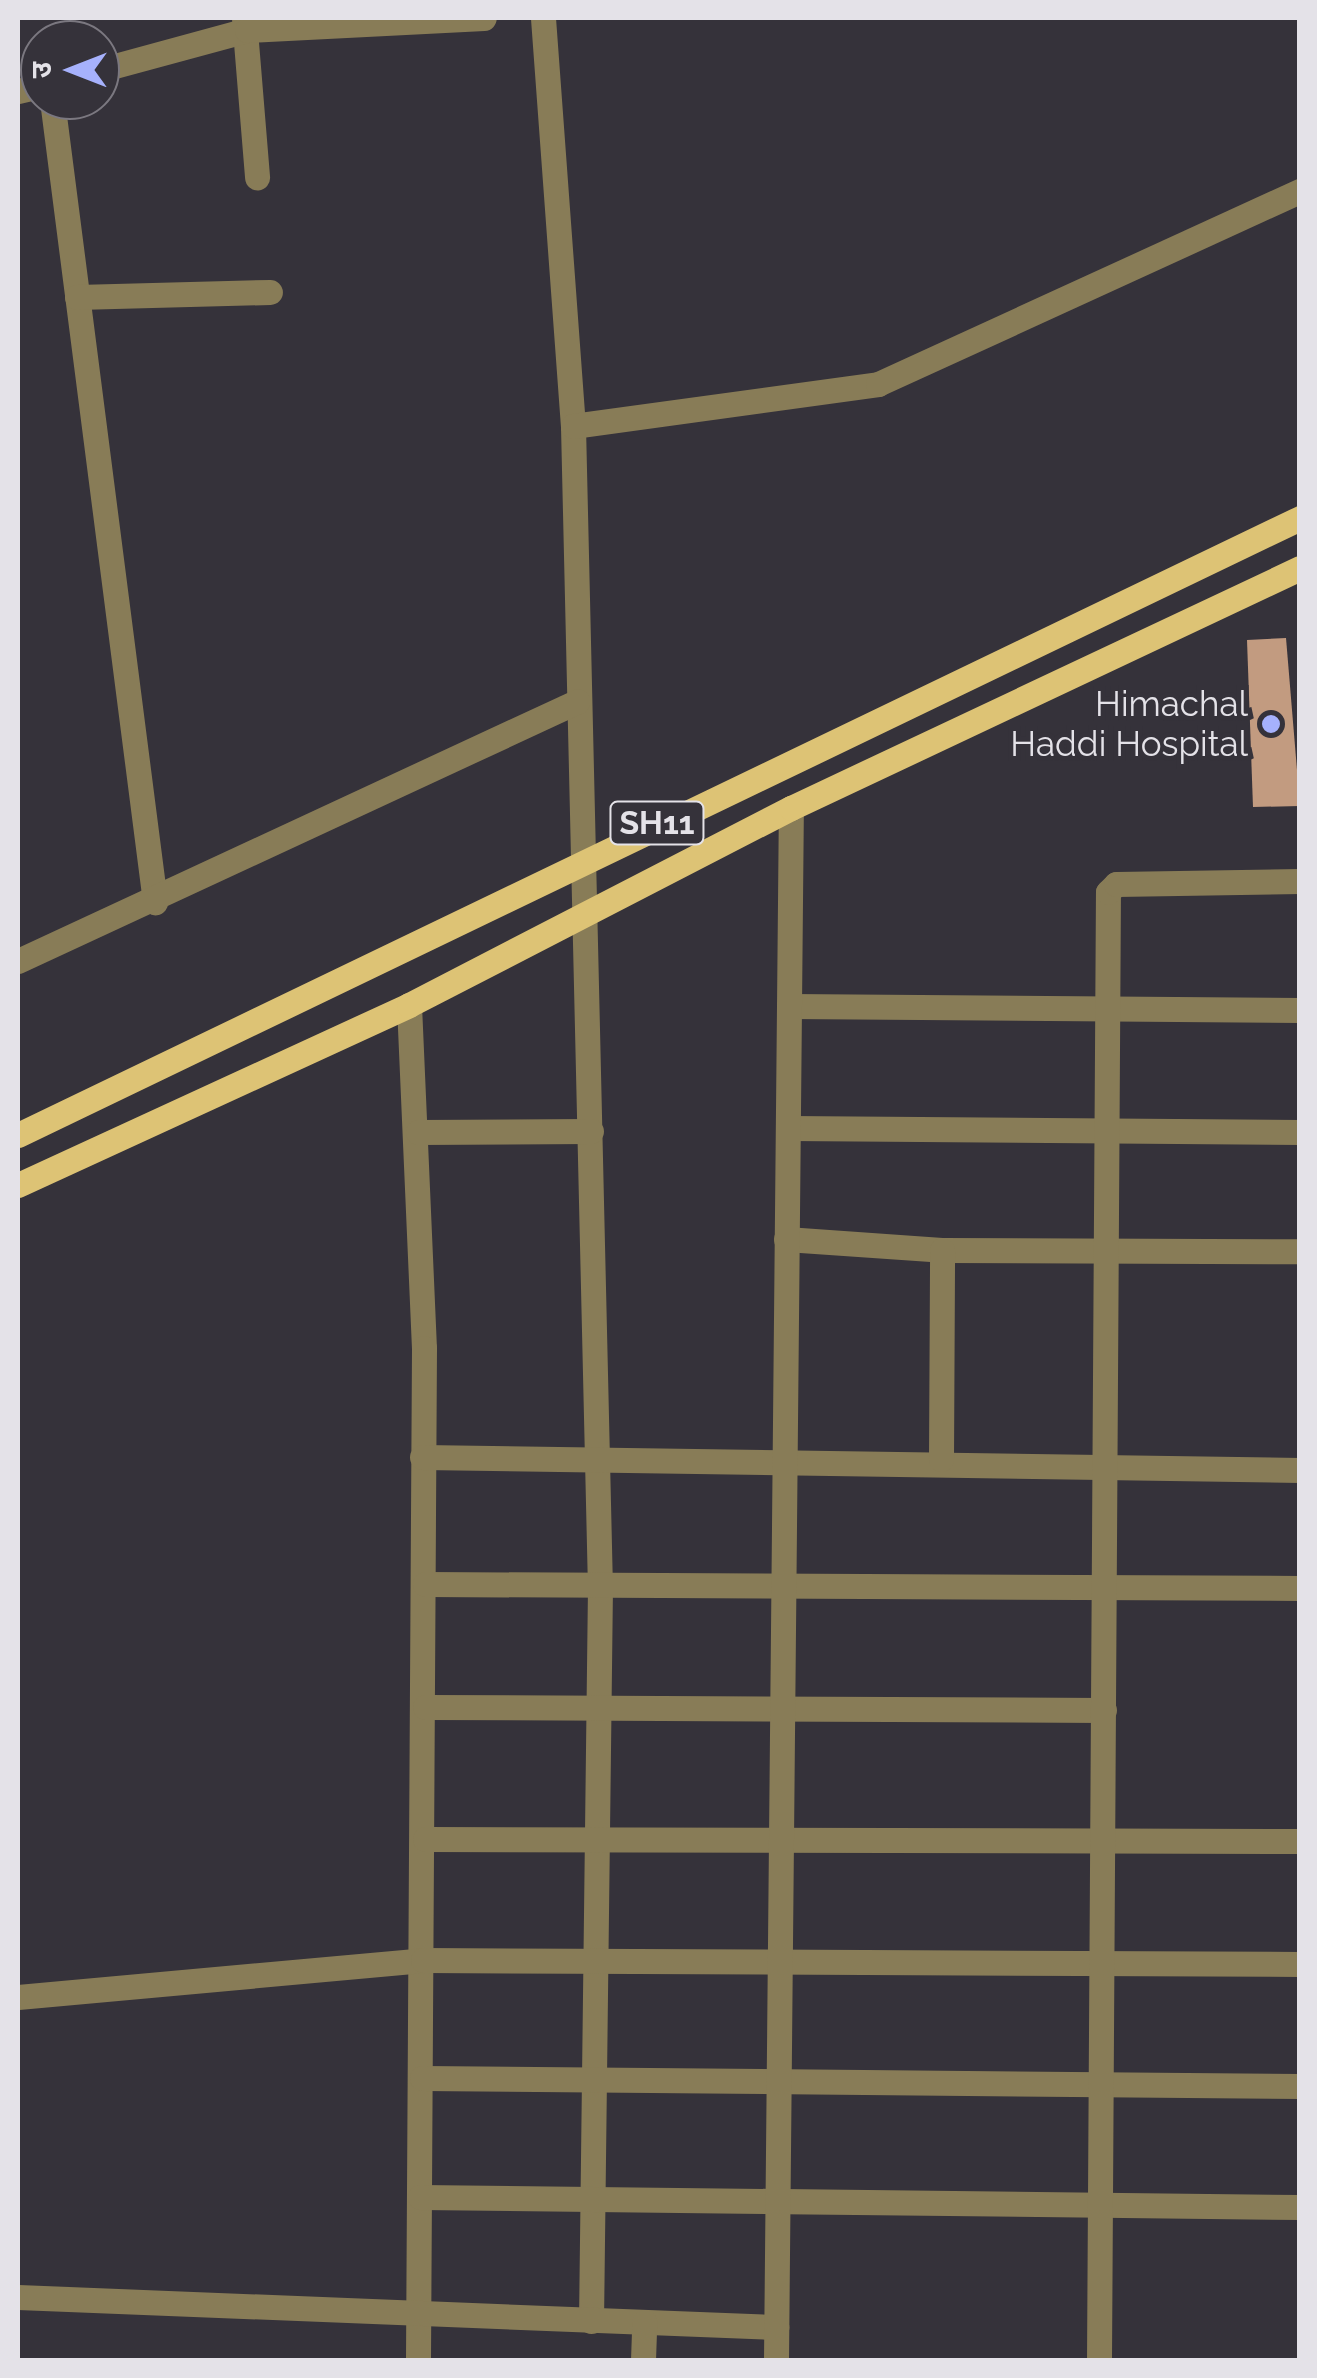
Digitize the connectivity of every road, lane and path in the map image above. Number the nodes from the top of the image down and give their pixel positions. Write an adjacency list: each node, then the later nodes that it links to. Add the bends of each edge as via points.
1 (484, 18): 3 (street)
2 (543, 18): 10 (street)
3 (246, 24): 4 (street); 6 (street)
4 (120, 64)
5 (54, 120): 9 (street)
6 (257, 177)
7 (1300, 191): 10 (street, via 878,384)
8 (270, 292): 9 (street)
9 (76, 297): 17 (street)
10 (573, 426): 13 (street)
11 (1300, 518): 15 (main road, SH11)
12 (1300, 568): 14 (main road, SH11)
13 (578, 701): 15 (street); 17 (street)
14 (790, 808): 18 (main road, SH11); 21 (street)
15 (584, 859): 18 (street); 29 (main road, SH11, via 387,964)
16 (1300, 881): 23 (street, via 1112,886)
17 (155, 902): 19 (street)
18 (586, 910): 20 (main road, SH11); 25 (street)
19 (18, 961)
20 (409, 1005): 26 (street); 30 (main road, SH11)
21 (789, 1006): 23 (street); 24 (street)
22 (1300, 1010): 23 (street)
23 (1110, 1013): 28 (street)
24 (789, 1128): 28 (street); 31 (street)
25 (591, 1131): 26 (street); 35 (street)
26 (418, 1132): 36 (street)
27 (1300, 1132): 28 (street)
28 (1108, 1135): 33 (street)
29 (18, 1136)
30 (18, 1185)
31 (786, 1238): 32 (street); 37 (street)
32 (942, 1250): 33 (street); 38 (street)
33 (1108, 1250): 34 (street); 40 (street)
34 (1300, 1251)
35 (591, 1454): 36 (street); 37 (street); 44 (street)
36 (422, 1457): 43 (street)
37 (785, 1460): 38 (street); 41 (street)
38 (940, 1460): 40 (street)
39 (1300, 1470): 40 (street)
40 (1106, 1474): 42 (street)
41 (784, 1583): 42 (street); 44 (street); 48 (street)
42 (1102, 1583): 45 (street); 49 (street)
43 (424, 1584): 44 (street); 46 (street)
44 (600, 1586): 47 (street)
45 (1300, 1588)
46 (424, 1707): 47 (street); 50 (street)
47 (599, 1707): 48 (street); 51 (street)
48 (785, 1708): 49 (street); 52 (street)
49 (1104, 1710): 53 (street)
50 (425, 1839): 51 (street); 55 (street)
51 (598, 1839): 52 (street); 56 (street)
52 (784, 1840): 53 (street); 57 (street)
53 (1104, 1840): 54 (street); 58 (street)
54 (1300, 1841)
55 (424, 1960): 56 (street); 60 (street); 61 (street)
56 (596, 1960): 57 (street); 62 (street)
57 (782, 1962): 58 (street); 63 (street)
58 (1102, 1963): 59 (street); 64 (street)
59 (1300, 1964)
60 (18, 1998)
61 (422, 2078): 62 (street); 66 (street)
62 (594, 2080): 63 (street); 67 (street)
63 (780, 2082): 64 (street); 68 (street)
64 (1102, 2085): 65 (street); 69 (street)
65 (1300, 2086)
66 (420, 2197): 67 (street); 72 (street)
67 (593, 2200): 68 (street); 73 (street)
68 (779, 2202): 69 (street); 75 (street)
69 (1100, 2206): 70 (street); 79 (street)
70 (1300, 2207)
71 (18, 2296): 72 (street)
72 (418, 2315): 73 (street); 76 (street)
73 (591, 2321): 74 (street)
74 (644, 2322): 75 (street); 77 (street)
75 (776, 2326): 78 (street)
76 (418, 2360)
77 (643, 2360)
78 (776, 2360)
79 (1100, 2360)

